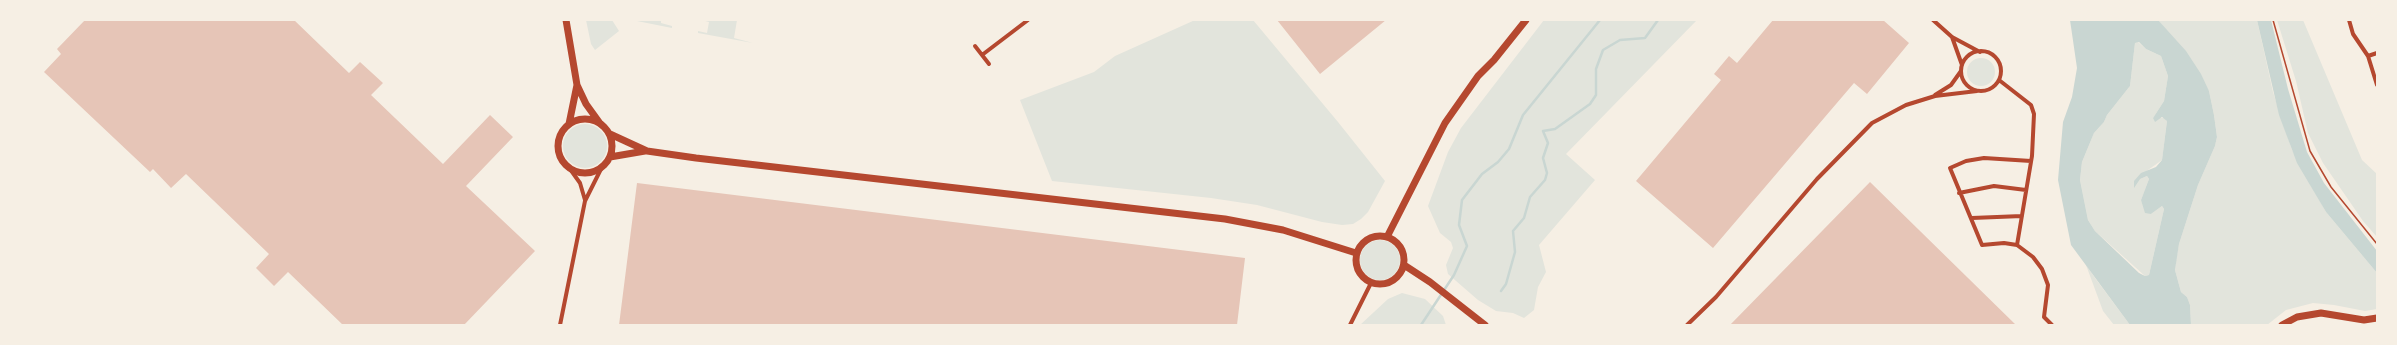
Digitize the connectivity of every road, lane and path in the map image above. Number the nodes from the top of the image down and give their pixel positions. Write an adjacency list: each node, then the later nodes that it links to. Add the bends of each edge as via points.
1 (566, 20): 17 (street)
2 (1028, 20): 11 (street)
3 (1526, 20): 34 (street, via 1478,76 1445,123)
4 (1933, 20): 7 (street)
5 (2273, 20): 36 (path, via 2310,151 2331,187)
6 (2349, 20): 12 (street, via 2353,34)
7 (1952, 37): 9 (street); 14 (street)
8 (975, 46): 11 (street)
9 (1980, 52): 14 (street, via 1971,54); 16 (street, via 1990,54 1998,60 2001,74)
10 (2377, 53): 12 (street)
11 (982, 54): 13 (street)
12 (2368, 56): 18 (street)
13 (989, 64)
14 (1962, 65): 15 (street)
15 (1961, 71): 19 (street, via 1964,81); 20 (street, via 1951,85)
16 (1999, 80): 19 (street, via 1990,89); 26 (street, via 2031,105 2034,114)
17 (577, 85): 21 (street); 22 (street)
18 (2377, 85)
19 (1977, 91): 20 (street)
20 (1935, 96): 44 (street, via 1906,105 1872,123 1817,179 1726,286)
21 (599, 122): 22 (street, via 581,119); 23 (street)
22 (569, 124): 28 (street, via 558,142 560,157)
23 (610, 134): 24 (street); 25 (street, via 613,145)
24 (647, 151): 25 (street); 37 (street, via 1225,219 1283,230)
25 (610, 157): 27 (street)
26 (2031, 161): 29 (street); 30 (street, via 1984,158 1954,165 1950,168 1951,173)
27 (602, 167): 28 (street, via 592,173); 31 (street)
28 (570, 169): 31 (street, via 580,183)
29 (2026, 190): 30 (street, via 1994,186); 32 (street)
30 (1960, 193): 33 (street)
31 (585, 200): 41 (street)
32 (2022, 216): 33 (street); 35 (street)
33 (1972, 218): 35 (street, via 1982,245)
34 (1387, 237): 37 (street, via 1370,237); 38 (street, via 1398,243 1402,250)
35 (2017, 244): 45 (street, via 2033,257 2042,269 2048,285 2044,318)
36 (2377, 244)
37 (1356, 253): 39 (street, via 1360,274)
38 (1404, 265): 39 (street, via 1401,273 1388,283); 43 (street)
39 (1371, 283): 42 (street)
40 (2377, 318): 46 (street, via 2364,320 2317,313 2296,317)
41 (560, 325)
42 (1350, 325)
43 (1485, 325)
44 (1687, 325)
45 (2052, 325)
46 (2282, 325)

